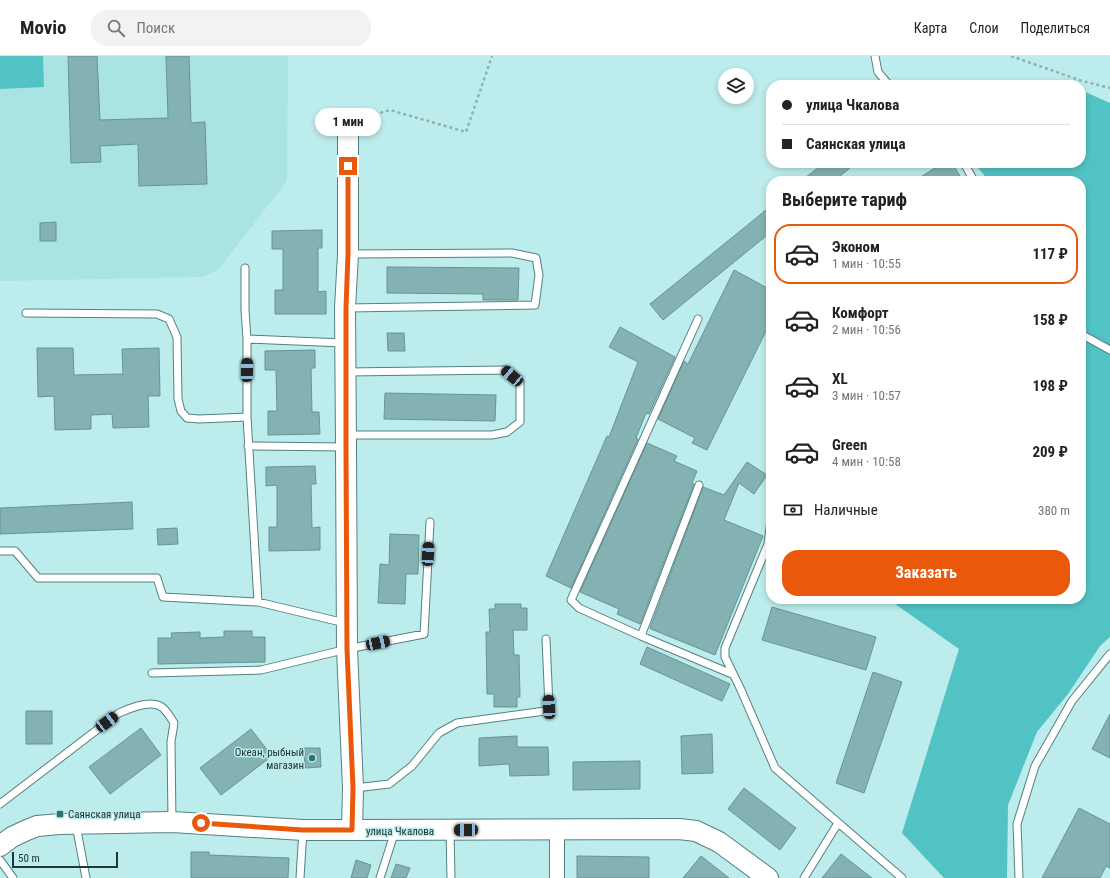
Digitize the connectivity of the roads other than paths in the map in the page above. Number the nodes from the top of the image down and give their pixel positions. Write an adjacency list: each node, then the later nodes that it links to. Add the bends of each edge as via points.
1 (875, 56): 2 (lane, via 878,72)
2 (885, 80)
3 (348, 122): 4 (main road)
4 (348, 254): 6 (main road); 6 (lane, via 512,253 536,258 539,275 535,305)
5 (245, 268): 10 (lane)
6 (346, 308): 11 (main road)
7 (26, 313): 14 (lane, via 157,314 169,320 177,337 178,399 181,411 188,418 199,419)
8 (698, 318): 23 (lane, via 571,600 579,608)
9 (1086, 337): 12 (lane)
10 (248, 339): 11 (lane); 14 (lane)
11 (346, 343): 13 (main road)
12 (1110, 350)
13 (346, 372): 15 (main road); 15 (lane, via 505,370 520,382 520,422 507,432)
14 (247, 416): 16 (lane)
15 (346, 441): 16 (lane); 22 (main road)
16 (248, 446): 21 (lane)
17 (699, 485): 23 (lane)
18 (430, 522): 25 (lane, via 424,634)
19 (766, 549): 28 (lane, via 725,648 725,657)
20 (0, 551): 21 (lane, via 15,551 38,578 157,578 163,597)
21 (258, 602): 22 (lane)
22 (348, 624): 25 (main road)
23 (641, 636): 28 (lane)
24 (546, 639): 29 (lane, via 549,707 544,711 457,723 439,733 412,766 389,784)
25 (347, 649): 27 (lane, via 261,670); 29 (main road)
26 (1110, 654): 50 (lane, via 1072,701 1035,766 1017,824)
27 (152, 673)
28 (732, 674): 32 (lane, via 775,768)
29 (353, 788): 36 (main road)
30 (0, 804): 31 (lane, via 119,713 151,704 163,708 174,723 171,742)
31 (172, 822): 33 (main road, улица Чкалова); 35 (main road, улица Чкалова)
32 (838, 823): 48 (lane); 49 (lane)
33 (76, 824): 39 (main road, улица Чкалова, via 37,826 12,837); 42 (lane)
34 (557, 829): 38 (main road, улица Чкалова); 46 (street); 47 (main road, улица Чкалова, via 696,831 719,842)
35 (303, 830): 36 (main road, улица Чкалова); 43 (lane)
36 (352, 830): 37 (main road, улица Чкалова)
37 (395, 831): 38 (main road, улица Чкалова); 44 (lane)
38 (450, 831): 45 (lane)
39 (0, 846)
40 (0, 860): 41 (lane)
41 (13, 878)
42 (86, 878)
43 (300, 878)
44 (380, 878)
45 (451, 878)
46 (557, 878)
47 (768, 878)
48 (804, 878)
49 (902, 878)
50 (1019, 878)

